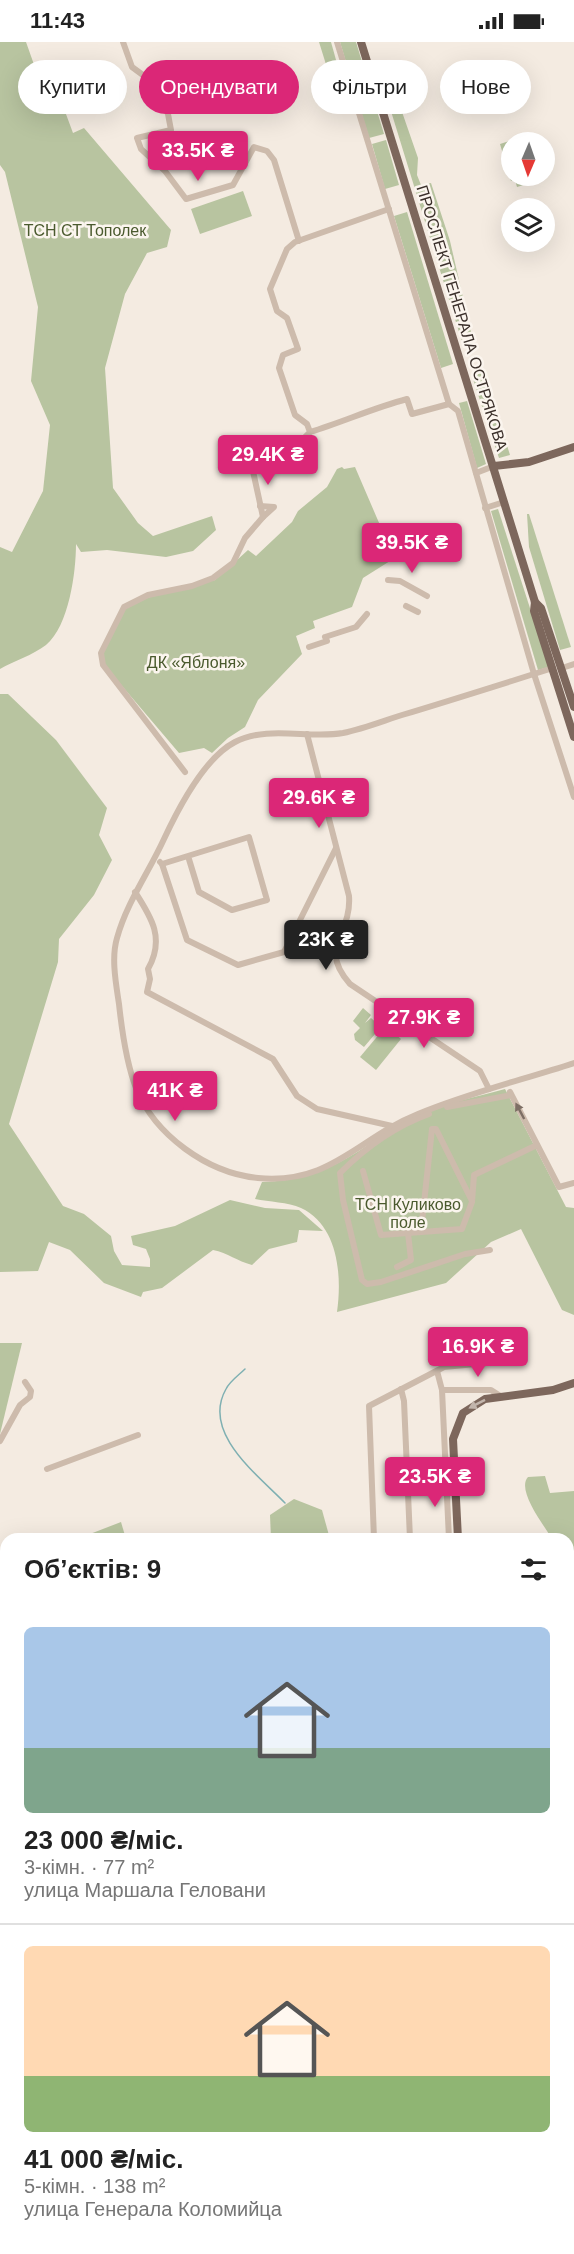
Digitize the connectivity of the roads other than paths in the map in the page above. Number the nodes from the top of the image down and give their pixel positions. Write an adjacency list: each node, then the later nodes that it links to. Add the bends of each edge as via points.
1 (123, 42): 5 (street, via 132,67 151,81 168,114 171,130 137,138 141,149 165,171 186,199 233,185 254,147 267,151 274,160)
2 (337, 42): 4 (street)
3 (362, 42): 9 (main road, ПРОСПЕКТ ГЕНЕРАЛА ОСТРЯКОВА)
4 (389, 209): 5 (street); 6 (street)
5 (299, 241): 7 (street, via 287,249 270,289 298,350 283,355 279,368 295,415 307,424)
6 (449, 404): 7 (street, via 412,414 407,399); 10 (street, via 458,411)
7 (310, 432): 12 (street, via 301,441 251,462)
8 (574, 447): 9 (main road, via 529,462)
9 (494, 466): 10 (street); 11 (main road, ПРОСПЕКТ ГЕНЕРАЛА ОСТРЯКОВА)
10 (476, 472): 13 (street)
11 (504, 502): 13 (street); 17 (main road, ПРОСПЕКТ ГЕНЕРАЛА ОСТРЯКОВА)
12 (260, 506): 14 (street); 14 (street, via 274,507)
13 (485, 508): 25 (street)
14 (263, 517): 29 (street, via 245,538 233,563 213,578 142,597 124,608 100,653 103,665)
15 (388, 580): 16 (street, via 400,581)
16 (428, 596)
17 (535, 602): 23 (main road, ПРОСПЕКТ ГЕНЕРАЛА ОСТРЯКОВА, via 534,611); 24 (main road, ПРОСПЕКТ ГЕНЕРАЛА ОСТРЯКОВА, via 541,608)
18 (406, 606): 19 (street)
19 (418, 612)
20 (367, 614): 21 (street, via 357,627 325,637 327,641)
21 (309, 647)
22 (574, 664): 24 (street)
23 (553, 668): 25 (street); 28 (main road, ПРОСПЕКТ ГЕНЕРАЛА ОСТРЯКОВА)
24 (562, 668): 26 (main road, ПРОСПЕКТ ГЕНЕРАЛА ОСТРЯКОВА)
25 (534, 674): 27 (street, via 342,733); 30 (street)
26 (574, 706)
27 (307, 734): 31 (street); 33 (street, via 254,735 234,742 217,756 178,809)
28 (574, 737)
29 (185, 772)
30 (574, 797)
31 (336, 848): 34 (street, via 284,952 238,965 188,940); 38 (street, via 350,902 334,951 343,976 369,998 480,1071)
32 (188, 856): 32 (street, via 249,837 267,900 232,910 199,892); 34 (street)
33 (156, 857): 34 (street); 35 (street)
34 (162, 864)
35 (135, 892): 40 (street, via 150,915 157,940 156,954 148,969 147,992 273,1059 297,1096 316,1109); 40 (street, via 116,940 123,1034 137,1089 157,1122 191,1154 229,1172 280,1178 311,1173 341,1161)
36 (574, 1063): 37 (street)
37 (506, 1085): 38 (street); 39 (street)
38 (489, 1089): 40 (street)
39 (511, 1095): 41 (street, one-way to 39); 47 (street, via 448,1107 400,1127 339,1176 362,1280 367,1284)
40 (392, 1126)
41 (537, 1145): 43 (street, via 559,1187); 44 (street, via 477,1172 472,1181)
42 (363, 1171): 46 (street, via 379,1234)
43 (574, 1183)
44 (472, 1202): 45 (street, via 463,1229); 45 (street, via 436,1129 432,1129)
45 (421, 1231): 46 (street)
46 (408, 1233): 48 (street, via 411,1260)
47 (490, 1250)
48 (397, 1267)
49 (501, 1358): 50 (street, via 450,1365)
50 (437, 1371): 53 (street); 54 (street)
51 (25, 1382): 57 (street, via 30,1397 20,1405)
52 (574, 1383): 55 (main road)
53 (401, 1389): 59 (street, via 369,1406); 60 (street)
54 (442, 1390): 55 (street, via 491,1390); 61 (street)
55 (502, 1397): 62 (main road, one-way to 62, via 473,1404 457,1423 453,1439)
56 (138, 1435): 58 (street)
57 (0, 1441)
58 (47, 1469)
59 (374, 1533)
60 (410, 1533)
61 (449, 1533)
62 (458, 1533)

